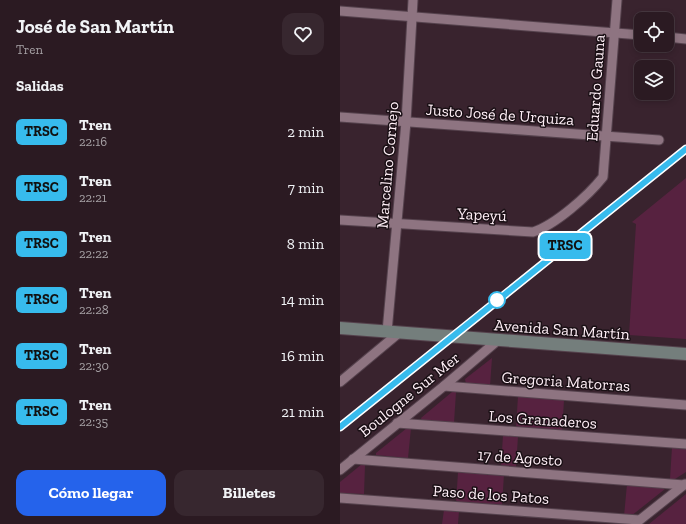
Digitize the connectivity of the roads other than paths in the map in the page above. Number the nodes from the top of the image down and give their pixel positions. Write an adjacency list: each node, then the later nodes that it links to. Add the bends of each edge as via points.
1 (413, 0): 4 (street, Marcelino Cornejo)
2 (617, 0): 5 (street, Eduardo Gauna)
3 (340, 11): 4 (street)
4 (412, 18): 5 (street); 10 (street, Marcelino Cornejo)
5 (614, 33): 6 (street); 11 (street, Eduardo Gauna)
6 (634, 34)
7 (674, 38): 8 (street)
8 (686, 39)
9 (340, 117): 10 (street, Justo José de Urquiza)
10 (406, 122): 11 (street, Justo José de Urquiza); 15 (street, Marcelino Cornejo)
11 (607, 137): 12 (street, Justo José de Urquiza); 13 (street, Eduardo Gauna)
12 (659, 140)
13 (603, 177): 15 (street, Yapeyú, via 593,190 544,228 533,232)
14 (340, 220): 15 (street, Yapeyú)
15 (397, 225): 17 (street, Marcelino Cornejo)
16 (340, 328): 17 (main road, Avenida San Martín)
17 (386, 332): 18 (main road, Avenida San Martín)
18 (400, 332): 19 (main road, Avenida San Martín); 21 (street)
19 (497, 341): 20 (main road, Avenida San Martín); 22 (street, Boulogne Sur Mer)
20 (686, 354)
21 (340, 382)
22 (444, 386): 23 (street, Gregoria Matorras); 24 (street, Boulogne Sur Mer)
23 (686, 405)
24 (397, 423): 25 (street, Los Granaderos); 26 (street, Boulogne Sur Mer)
25 (686, 444)
26 (353, 459): 27 (street, Boulogne Sur Mer); 28 (street, 17 de Agosto)
27 (340, 470)
28 (685, 484): 30 (street)
29 (340, 498): 30 (street, Paso de los Patos)
30 (637, 522)

